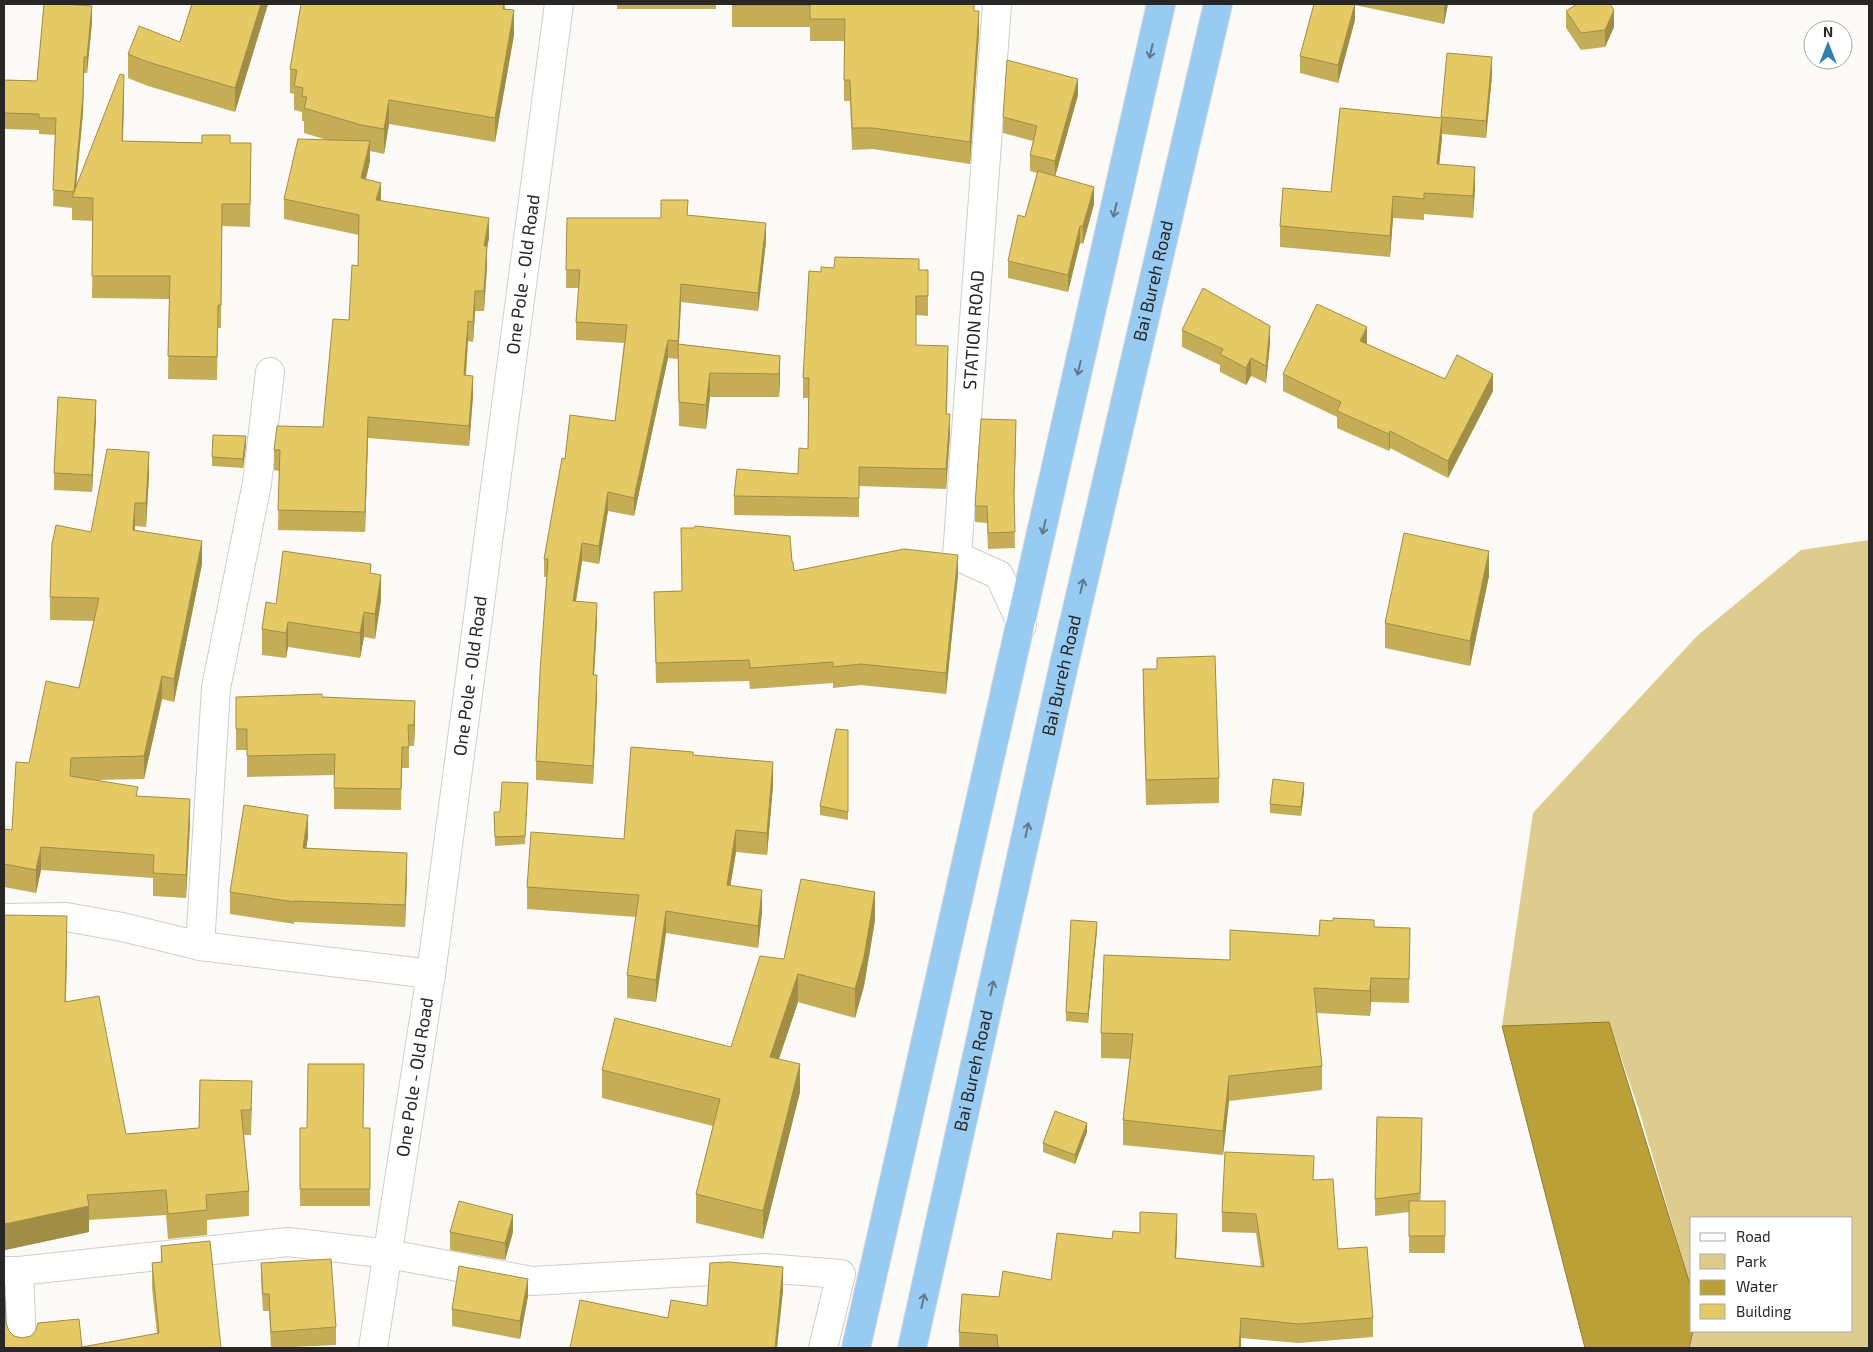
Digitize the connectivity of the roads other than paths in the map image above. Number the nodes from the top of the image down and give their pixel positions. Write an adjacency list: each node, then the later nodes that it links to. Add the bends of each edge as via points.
1 (559, 4): 9 (street, One Pole - Old Road)
2 (997, 4): 6 (street, STATION ROAD, via 957,556 999,575)
3 (1161, 4): 6 (highway, one-way to 6)
4 (1218, 4): 16 (highway, Bai Bureh Road, one-way to 4, via 1061,678)
5 (270, 372): 8 (street, via 257,483 216,688)
6 (1022, 625): 15 (highway)
7 (4, 918): 8 (street, via 66,917)
8 (200, 946): 9 (street)
9 (431, 974): 10 (street, One Pole - Old Road)
10 (388, 1254): 11 (street, via 288,1242); 13 (street, One Pole - Old Road); 14 (street, via 532,1281 764,1268 841,1274)
11 (12, 1271): 12 (street)
12 (22, 1348)
13 (373, 1348)
14 (823, 1348)
15 (856, 1348)
16 (912, 1348)

